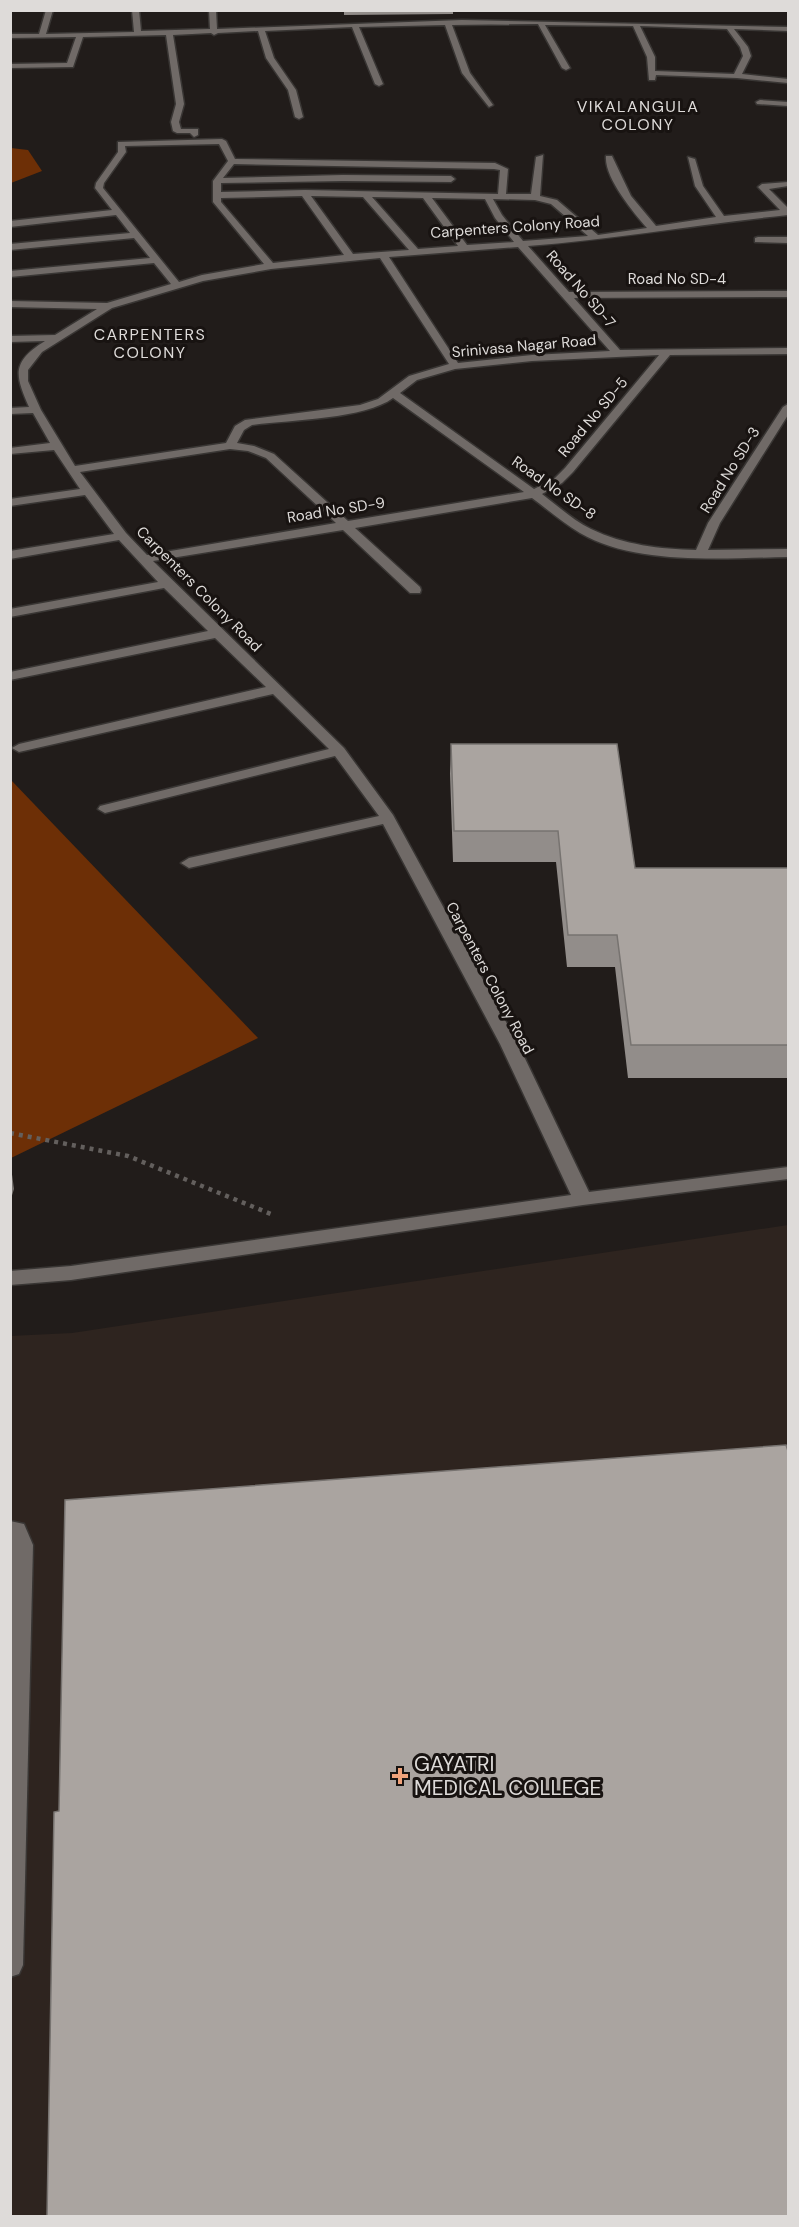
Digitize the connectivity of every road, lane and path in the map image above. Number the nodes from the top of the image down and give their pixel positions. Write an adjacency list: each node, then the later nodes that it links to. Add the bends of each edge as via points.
1 (50, 10): 15 (street)
2 (135, 10): 13 (street)
3 (212, 10): 11 (street)
4 (448, 23): 5 (street); 7 (street); 24 (street, via 466,73)
5 (541, 23): 6 (street); 18 (street)
6 (636, 25): 8 (street); 19 (street, via 648,47 651,75)
7 (355, 26): 10 (street); 21 (street)
8 (729, 27): 9 (street); 19 (street, via 747,56)
9 (789, 29)
10 (261, 30): 11 (street); 25 (street, via 270,58 292,90)
11 (214, 33): 12 (street)
12 (169, 34): 13 (street); 26 (street, via 180,104 177,131 195,130)
13 (138, 35): 16 (street)
14 (10, 36): 15 (street)
15 (42, 36): 16 (street)
16 (80, 36): 17 (street, via 70,65)
17 (10, 66)
18 (566, 68)
19 (737, 76): 20 (street)
20 (789, 81)
21 (379, 84)
22 (760, 102): 23 (street)
23 (789, 104)
24 (489, 105)
25 (299, 117)
26 (193, 142): 30 (street, via 222,141); 43 (street, via 122,144 122,152 99,186)
27 (540, 157): 42 (street)
28 (609, 158): 47 (street, via 614,176 627,197)
29 (691, 159): 45 (street, via 699,186)
30 (232, 161): 31 (street); 33 (street)
31 (450, 165): 32 (street); 41 (street, via 501,167)
32 (451, 179): 33 (street); 39 (street)
33 (217, 181): 38 (street)
34 (789, 184): 44 (street, via 762,188)
35 (305, 193): 36 (street); 38 (street); 57 (street)
36 (365, 194): 37 (street); 55 (street)
37 (425, 194): 39 (street); 54 (street)
38 (216, 195): 59 (street, via 217,202)
39 (452, 195): 40 (street)
40 (487, 195): 41 (street); 52 (street, Road No SD-7)
41 (502, 195): 42 (street)
42 (535, 196): 49 (street, via 554,202)
43 (119, 212): 46 (street); 48 (street)
44 (788, 212): 45 (street, Carpenters Colony Road)
45 (722, 219): 47 (street, Carpenters Colony Road)
46 (10, 224)
47 (654, 230): 49 (street, Carpenters Colony Road)
48 (137, 235): 53 (street); 58 (street)
49 (597, 238): 52 (street, Carpenters Colony Road)
50 (758, 240): 51 (street)
51 (789, 240)
52 (521, 244): 54 (street, Carpenters Colony Road); 63 (street, Road No SD-7)
53 (10, 247)
54 (464, 248): 55 (street, Carpenters Colony Road)
55 (416, 252): 56 (street, Carpenters Colony Road)
56 (383, 255): 57 (street, Carpenters Colony Road); 71 (street)
57 (350, 257): 59 (street, Carpenters Colony Road)
58 (157, 260): 60 (street); 61 (street)
59 (272, 266): 61 (street, Carpenters Colony Road)
60 (10, 274)
61 (177, 285): 65 (street, Carpenters Colony Road)
62 (789, 294): 63 (street, Road No SD-4)
63 (566, 295): 70 (street, Road No SD-7)
64 (10, 304): 65 (street)
65 (108, 306): 66 (street, Carpenters Colony Road)
66 (56, 338): 67 (street); 72 (street, Carpenters Colony Road)
67 (10, 339)
68 (668, 351): 69 (street, Srinivasa Nagar Road); 70 (street, Srinivasa Nagar Road); 82 (street, Road No SD-5, via 569,470)
69 (789, 351)
70 (617, 353): 71 (street, Srinivasa Nagar Road)
71 (455, 366): 73 (street, Srinivasa Nagar Road, via 413,378)
72 (17, 370): 75 (street, Carpenters Colony Road)
73 (395, 394): 78 (street, Srinivasa Nagar Road, via 362,408 249,422 239,428); 82 (street, Road No SD-8)
74 (789, 406): 86 (street, Road No SD-3, via 714,523)
75 (36, 410): 76 (street); 77 (street, Carpenters Colony Road)
76 (10, 411)
77 (58, 446): 79 (street); 80 (street, Carpenters Colony Road)
78 (230, 446): 80 (street); 84 (street, via 270,456)
79 (10, 451)
80 (72, 470): 81 (street, Carpenters Colony Road)
81 (88, 491): 83 (street); 85 (street, Carpenters Colony Road)
82 (534, 494): 84 (street, Road No SD-9); 86 (street, Road No SD-8, via 604,541 643,551)
83 (10, 503)
84 (343, 526): 89 (street, Road No SD-9); 91 (street)
85 (123, 536): 88 (street); 89 (street, Carpenters Colony Road)
86 (701, 552): 87 (street, Road No SD-8)
87 (789, 553)
88 (10, 555)
89 (144, 559): 90 (street, Carpenters Colony Road)
90 (167, 584): 92 (street); 93 (street, Carpenters Colony Road)
91 (415, 590)
92 (10, 613)
93 (220, 633): 94 (street); 95 (street, Carpenters Colony Road)
94 (10, 676)
95 (277, 689): 96 (street); 97 (street, Carpenters Colony Road)
96 (20, 748)
97 (339, 751): 98 (street); 99 (street, Carpenters Colony Road)
98 (105, 809)
99 (388, 818): 100 (street); 103 (street, Carpenters Colony Road, via 509,1044)
100 (189, 863)
101 (10, 1133): 104 (path, via 128,1156)
102 (789, 1173): 103 (street)
103 (583, 1199): 105 (street, via 71,1273)
104 (272, 1214)
105 (10, 1278)
106 (10, 1529): 107 (street, via 16,1530 22,1545)
107 (10, 1965)

